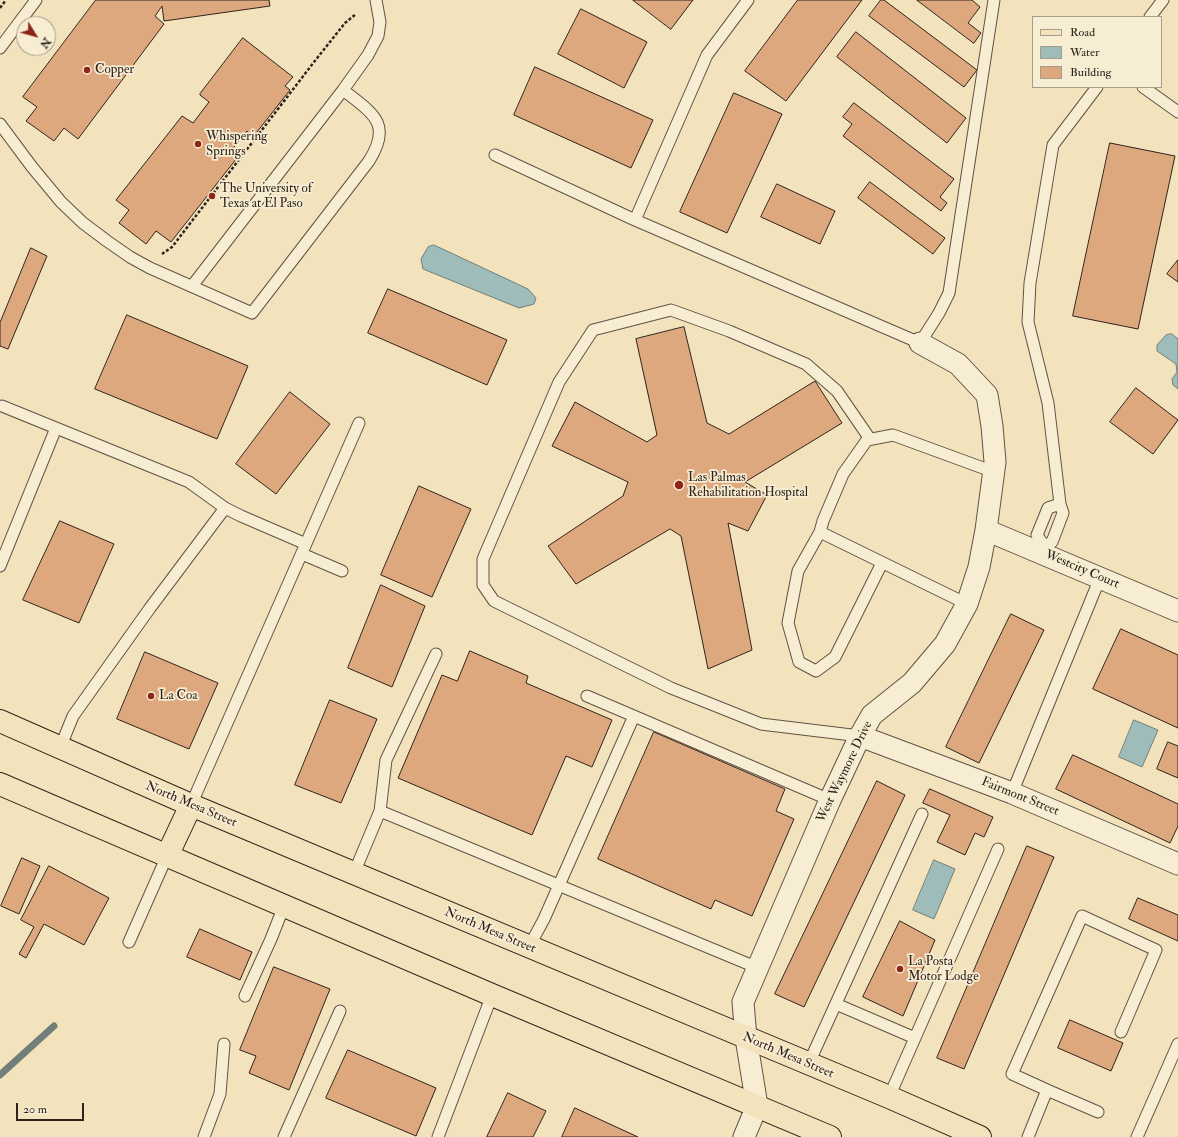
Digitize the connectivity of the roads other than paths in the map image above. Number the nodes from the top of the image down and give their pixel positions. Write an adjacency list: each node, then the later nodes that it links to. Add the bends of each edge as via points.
1 (36, 0): 7 (lane)
2 (376, 0): 10 (lane, via 380,22 378,36)
3 (748, 0): 14 (lane, via 706,55)
4 (994, 0): 16 (lane, via 949,293)
5 (1163, 0): 6 (lane)
6 (1151, 16)
7 (0, 48)
8 (1096, 88): 22 (lane, via 1053,145 1030,283 1028,322 1048,403)
9 (1144, 88): 11 (lane)
10 (343, 90): 15 (lane); 15 (lane, via 369,111 380,130 376,151 360,174 252,313)
11 (1178, 112)
12 (0, 124): 15 (lane, via 45,184 83,222 130,257)
13 (495, 155): 14 (lane)
14 (635, 220): 16 (lane)
15 (192, 286)
16 (920, 343): 21 (street, West Waymore Drive, via 958,364 987,396 996,462)
17 (2, 406): 19 (lane)
18 (359, 423): 26 (lane)
19 (56, 428): 23 (lane, via 189,482); 29 (lane)
20 (870, 439): 21 (lane, via 893,436); 25 (lane, via 843,474); 38 (lane, via 837,391 806,364 729,331 671,310 592,330 559,382 483,559 483,585 494,601 671,688 761,724)
21 (994, 472): 24 (street, West Waymore Drive)
22 (1060, 504): 27 (lane, via 1064,513 1057,532 1052,542); 27 (lane, via 1048,508 1041,524 1038,535)
23 (225, 508): 26 (lane); 39 (lane, via 73,716)
24 (986, 530): 27 (street, Westcity Court); 32 (street, West Waymore Drive, via 980,567)
25 (820, 532): 28 (lane); 28 (lane, via 798,571 788,623 799,662 816,671 835,657)
26 (304, 549): 30 (lane); 43 (lane)
27 (1043, 550): 31 (street, Westcity Court)
28 (882, 563): 32 (lane)
29 (0, 566)
30 (342, 571)
31 (1100, 578): 33 (street, Westcity Court); 41 (lane)
32 (967, 604): 38 (street, West Waymore Drive, via 945,644 912,683 872,715)
33 (1178, 611)
34 (436, 654): 44 (lane, via 386,760)
35 (587, 696): 36 (lane)
36 (634, 716): 42 (lane); 50 (lane)
37 (0, 721): 39 (main road, North Mesa Street)
38 (860, 736): 41 (street, Fairmont Street); 42 (street, West Waymore Drive)
39 (60, 748): 43 (main road, North Mesa Street)
40 (0, 784): 47 (main road)
41 (1012, 793): 48 (street, Fairmont Street)
42 (830, 800): 54 (street, West Waymore Drive)
43 (191, 805): 47 (main road); 49 (main road, North Mesa Street)
44 (380, 811): 49 (lane); 50 (lane)
45 (922, 814): 57 (lane)
46 (998, 849): 61 (lane)
47 (167, 856): 51 (main road); 52 (lane)
48 (1178, 864)
49 (354, 873): 53 (main road, North Mesa Street)
50 (559, 885): 53 (lane); 54 (lane)
51 (284, 906): 55 (main road); 56 (lane)
52 (129, 942)
53 (529, 947): 60 (main road, North Mesa Street)
54 (758, 968): 60 (street, West Waymore Drive, via 743,1002)
55 (492, 994): 67 (main road); 71 (lane)
56 (245, 996)
57 (836, 1004): 61 (lane); 64 (lane)
58 (340, 1011): 70 (lane)
59 (1121, 1032): 65 (lane, via 1156,950 1082,916 1012,1074)
60 (746, 1038): 64 (main road, North Mesa Street); 67 (street, West Waymore Drive)
61 (915, 1038): 66 (lane)
62 (224, 1044): 69 (lane, via 220,1094)
63 (1178, 1044): 76 (lane)
64 (808, 1065): 66 (main road, North Mesa Street)
65 (1048, 1090): 68 (lane); 75 (lane)
66 (889, 1097): 74 (main road, North Mesa Street)
67 (757, 1106): 72 (street); 73 (main road)
68 (1098, 1112)
69 (204, 1137)
70 (284, 1137)
71 (438, 1137)
72 (744, 1137)
73 (830, 1137)
74 (980, 1137)
75 (1028, 1137)
76 (1137, 1137)

